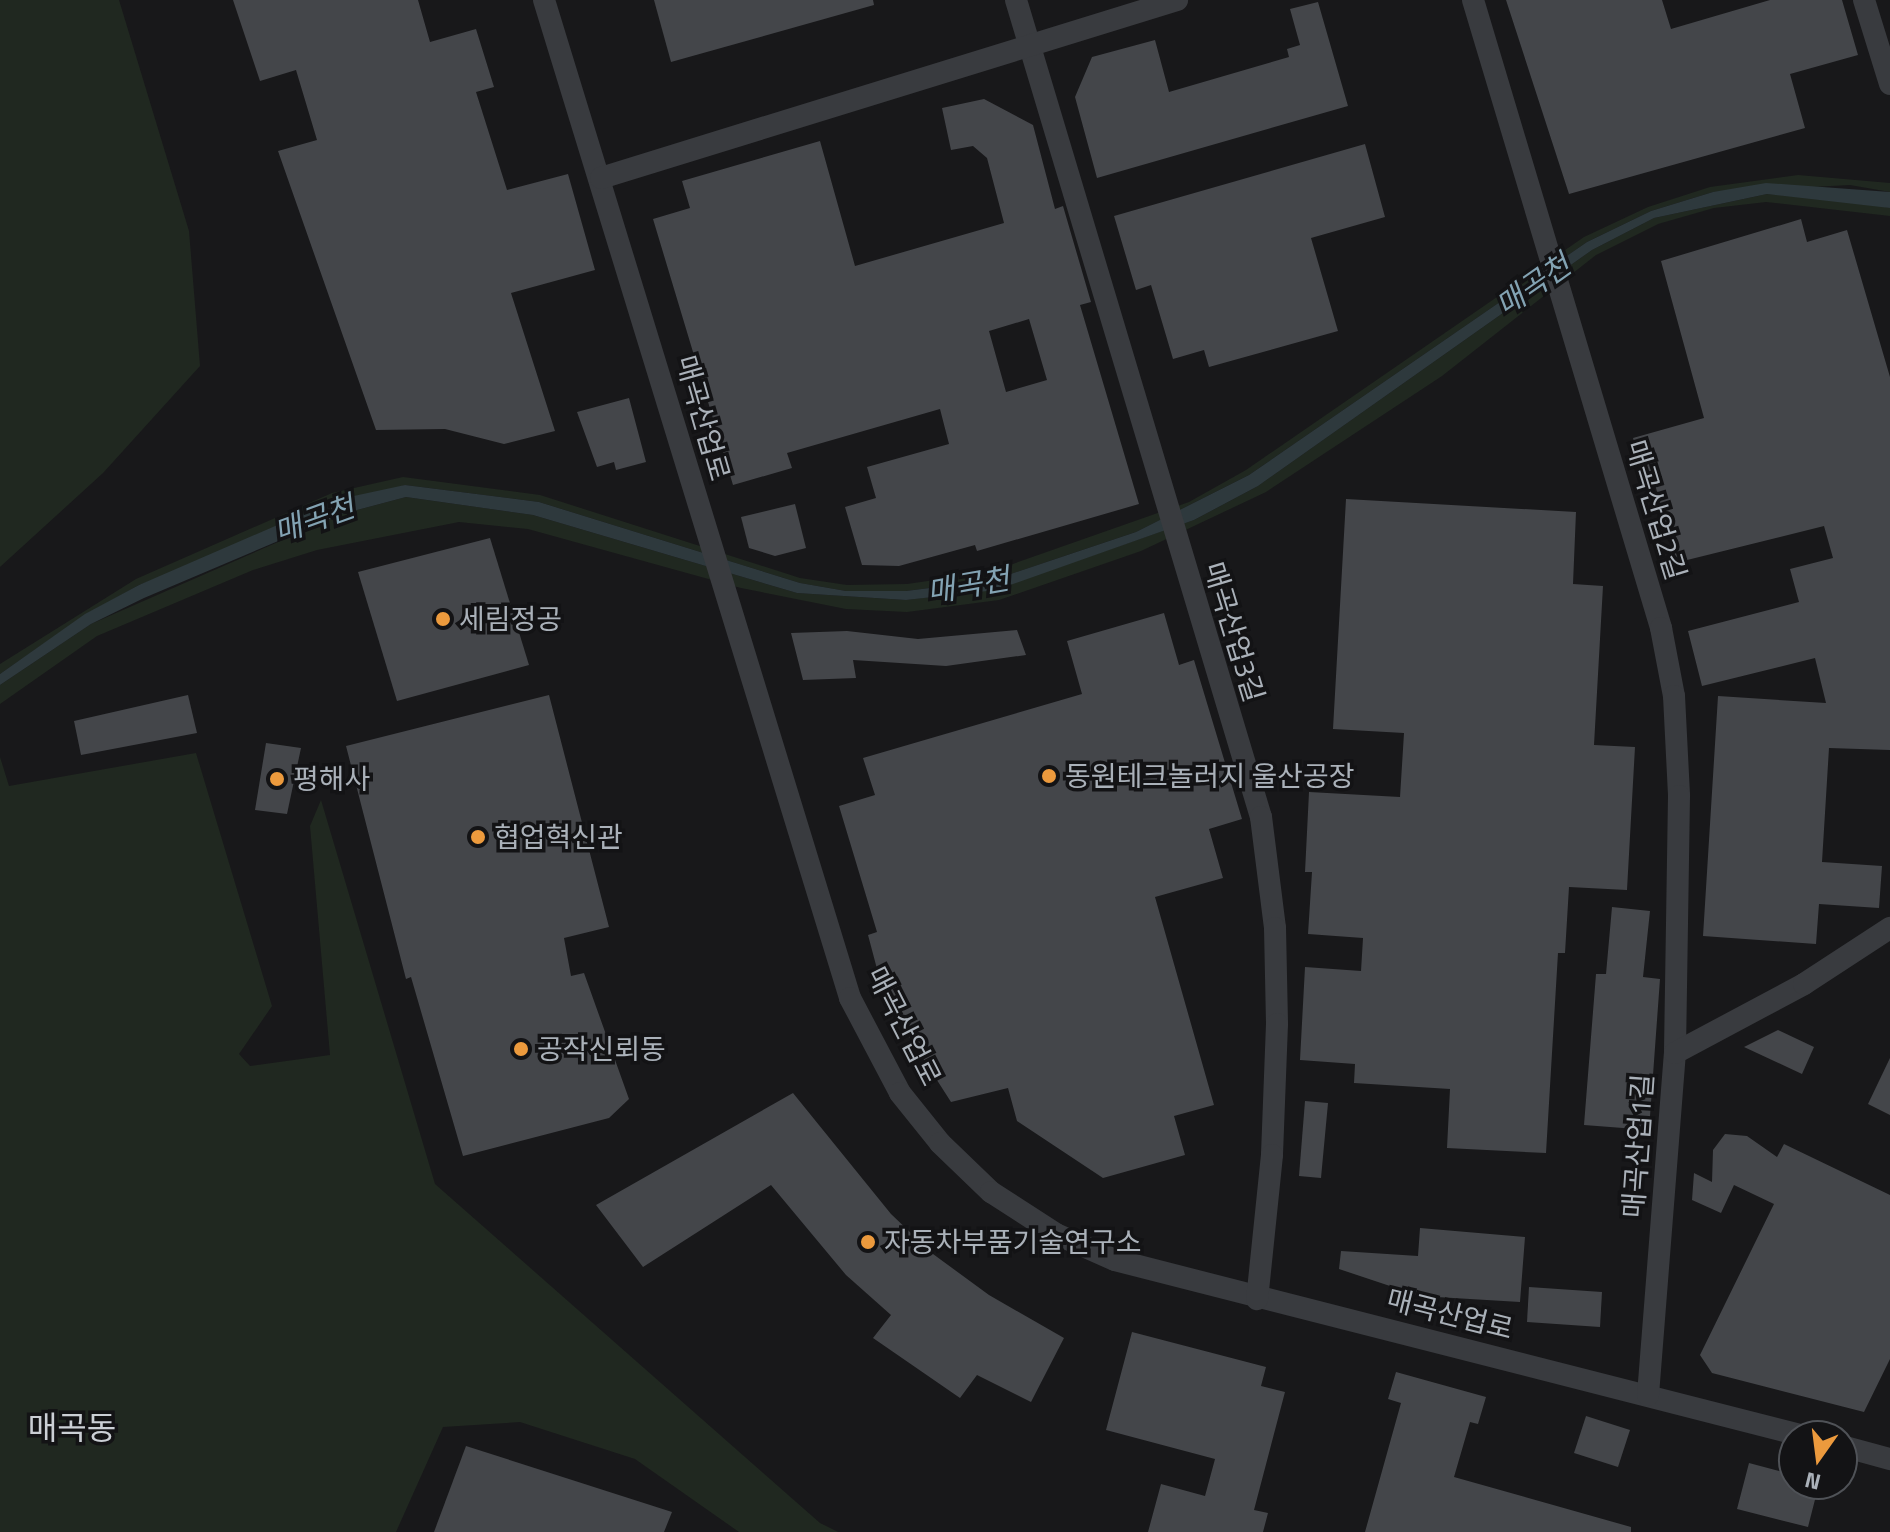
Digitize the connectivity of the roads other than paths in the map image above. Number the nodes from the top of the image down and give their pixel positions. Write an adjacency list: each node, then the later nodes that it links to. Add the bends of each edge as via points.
1 (544, 0): 8 (street, 매곡산업로)
2 (1016, 0): 6 (street, 매곡산업3길)
3 (1177, 0): 6 (street)
4 (1473, 0): 10 (street, 매곡산업2길, via 1661,628 1674,696 1679,796)
5 (1864, 0): 7 (street)
6 (1029, 44): 8 (street); 11 (street, 매곡산업3길, via 1261,817 1272,894 1275,1093)
7 (1890, 84)
8 (601, 178): 11 (street, 매곡산업로, via 716,573 850,998 900,1093 940,1143 991,1192 1056,1234 1115,1260)
9 (1890, 928): 10 (street, 매곡산업1길, via 1804,984)
10 (1675, 1053): 12 (street, 매곡산업1길)
11 (1257, 1299): 12 (street, 매곡산업로)
12 (1648, 1395): 13 (street, 매곡산업로)
13 (1778, 1429)
14 (1858, 1450): 15 (street)
15 (1890, 1459)

